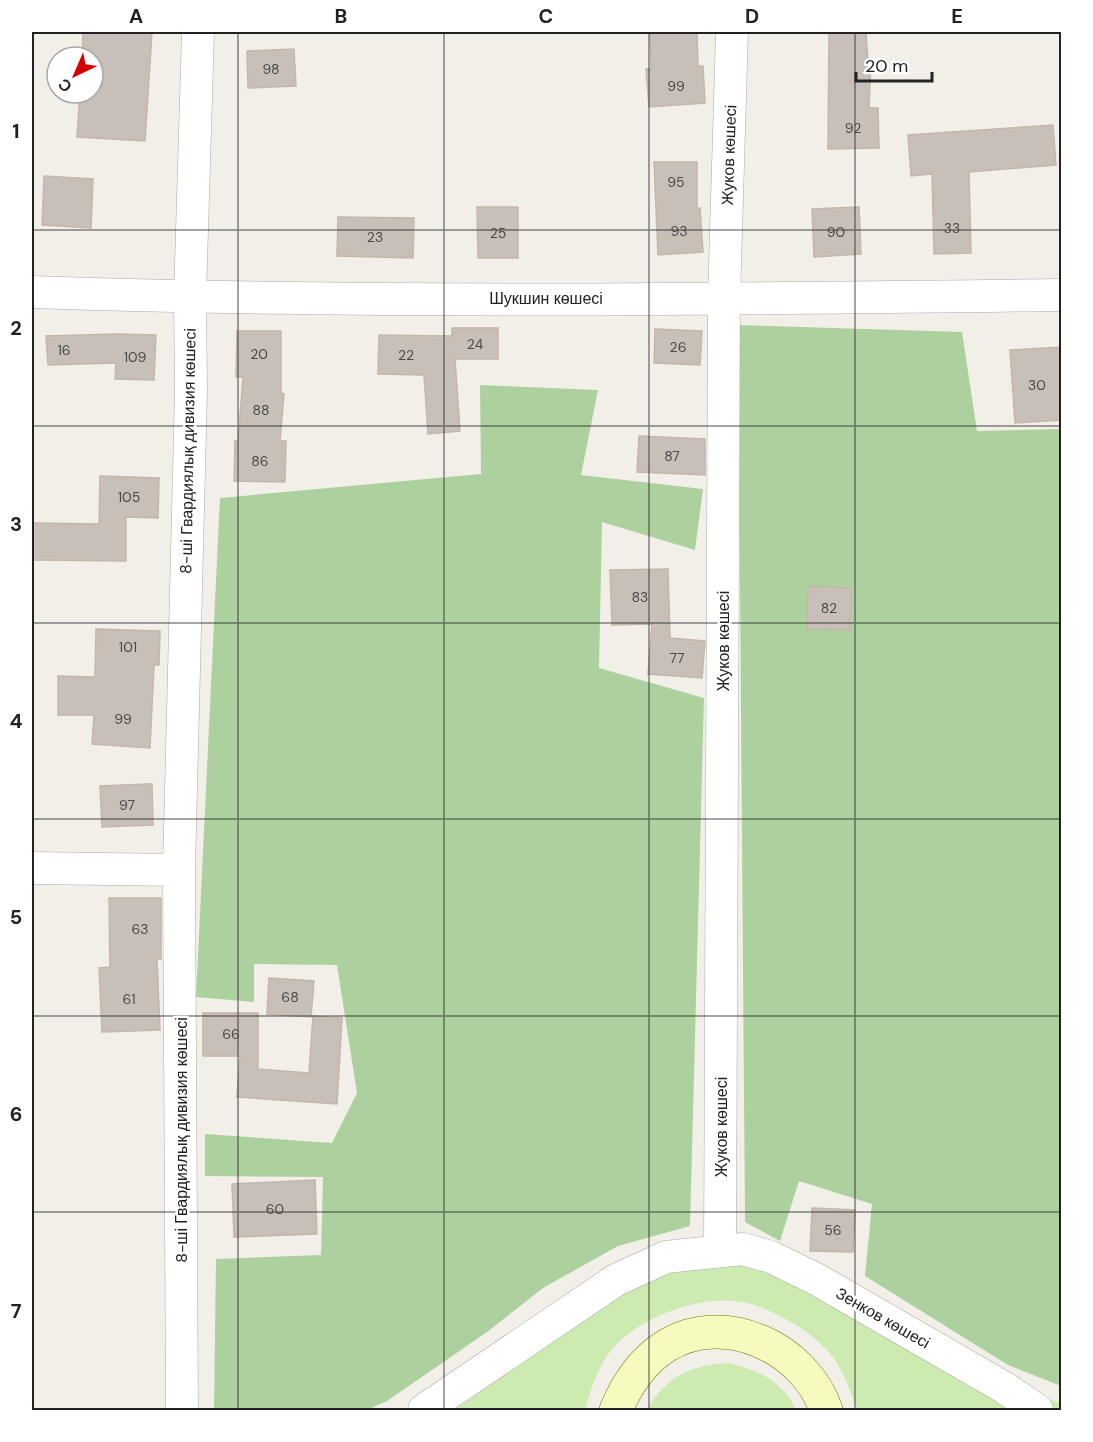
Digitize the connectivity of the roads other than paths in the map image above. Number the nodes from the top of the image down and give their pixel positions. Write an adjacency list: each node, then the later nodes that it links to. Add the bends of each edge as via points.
1 (198, 32): 5 (street, 8-ші Гвардиялық дивизия көшесі)
2 (732, 32): 6 (street, Жуков көшесі)
3 (32, 292): 5 (street, Шукшин көшесі)
4 (1062, 295): 6 (street, Шукшин көшесі)
5 (190, 297): 6 (street, Шукшин көшесі); 8 (street, 8-ші Гвардиялық дивизия көшесі)
6 (724, 299): 9 (street, Жуков көшесі)
7 (32, 868): 8 (street)
8 (179, 870): 10 (street, 8-ші Гвардиялық дивизия көшесі)
9 (720, 1251): 11 (street, Зенков көшесі, via 666,1257 616,1280); 14 (street, Зенков көшесі, via 743,1249 780,1261 924,1341)
10 (182, 1410)
11 (424, 1410)
12 (616, 1410): 13 (main road, via 633,1378 648,1361 666,1346 700,1334 744,1336 782,1351 812,1381)
13 (826, 1410)
14 (1037, 1410)

